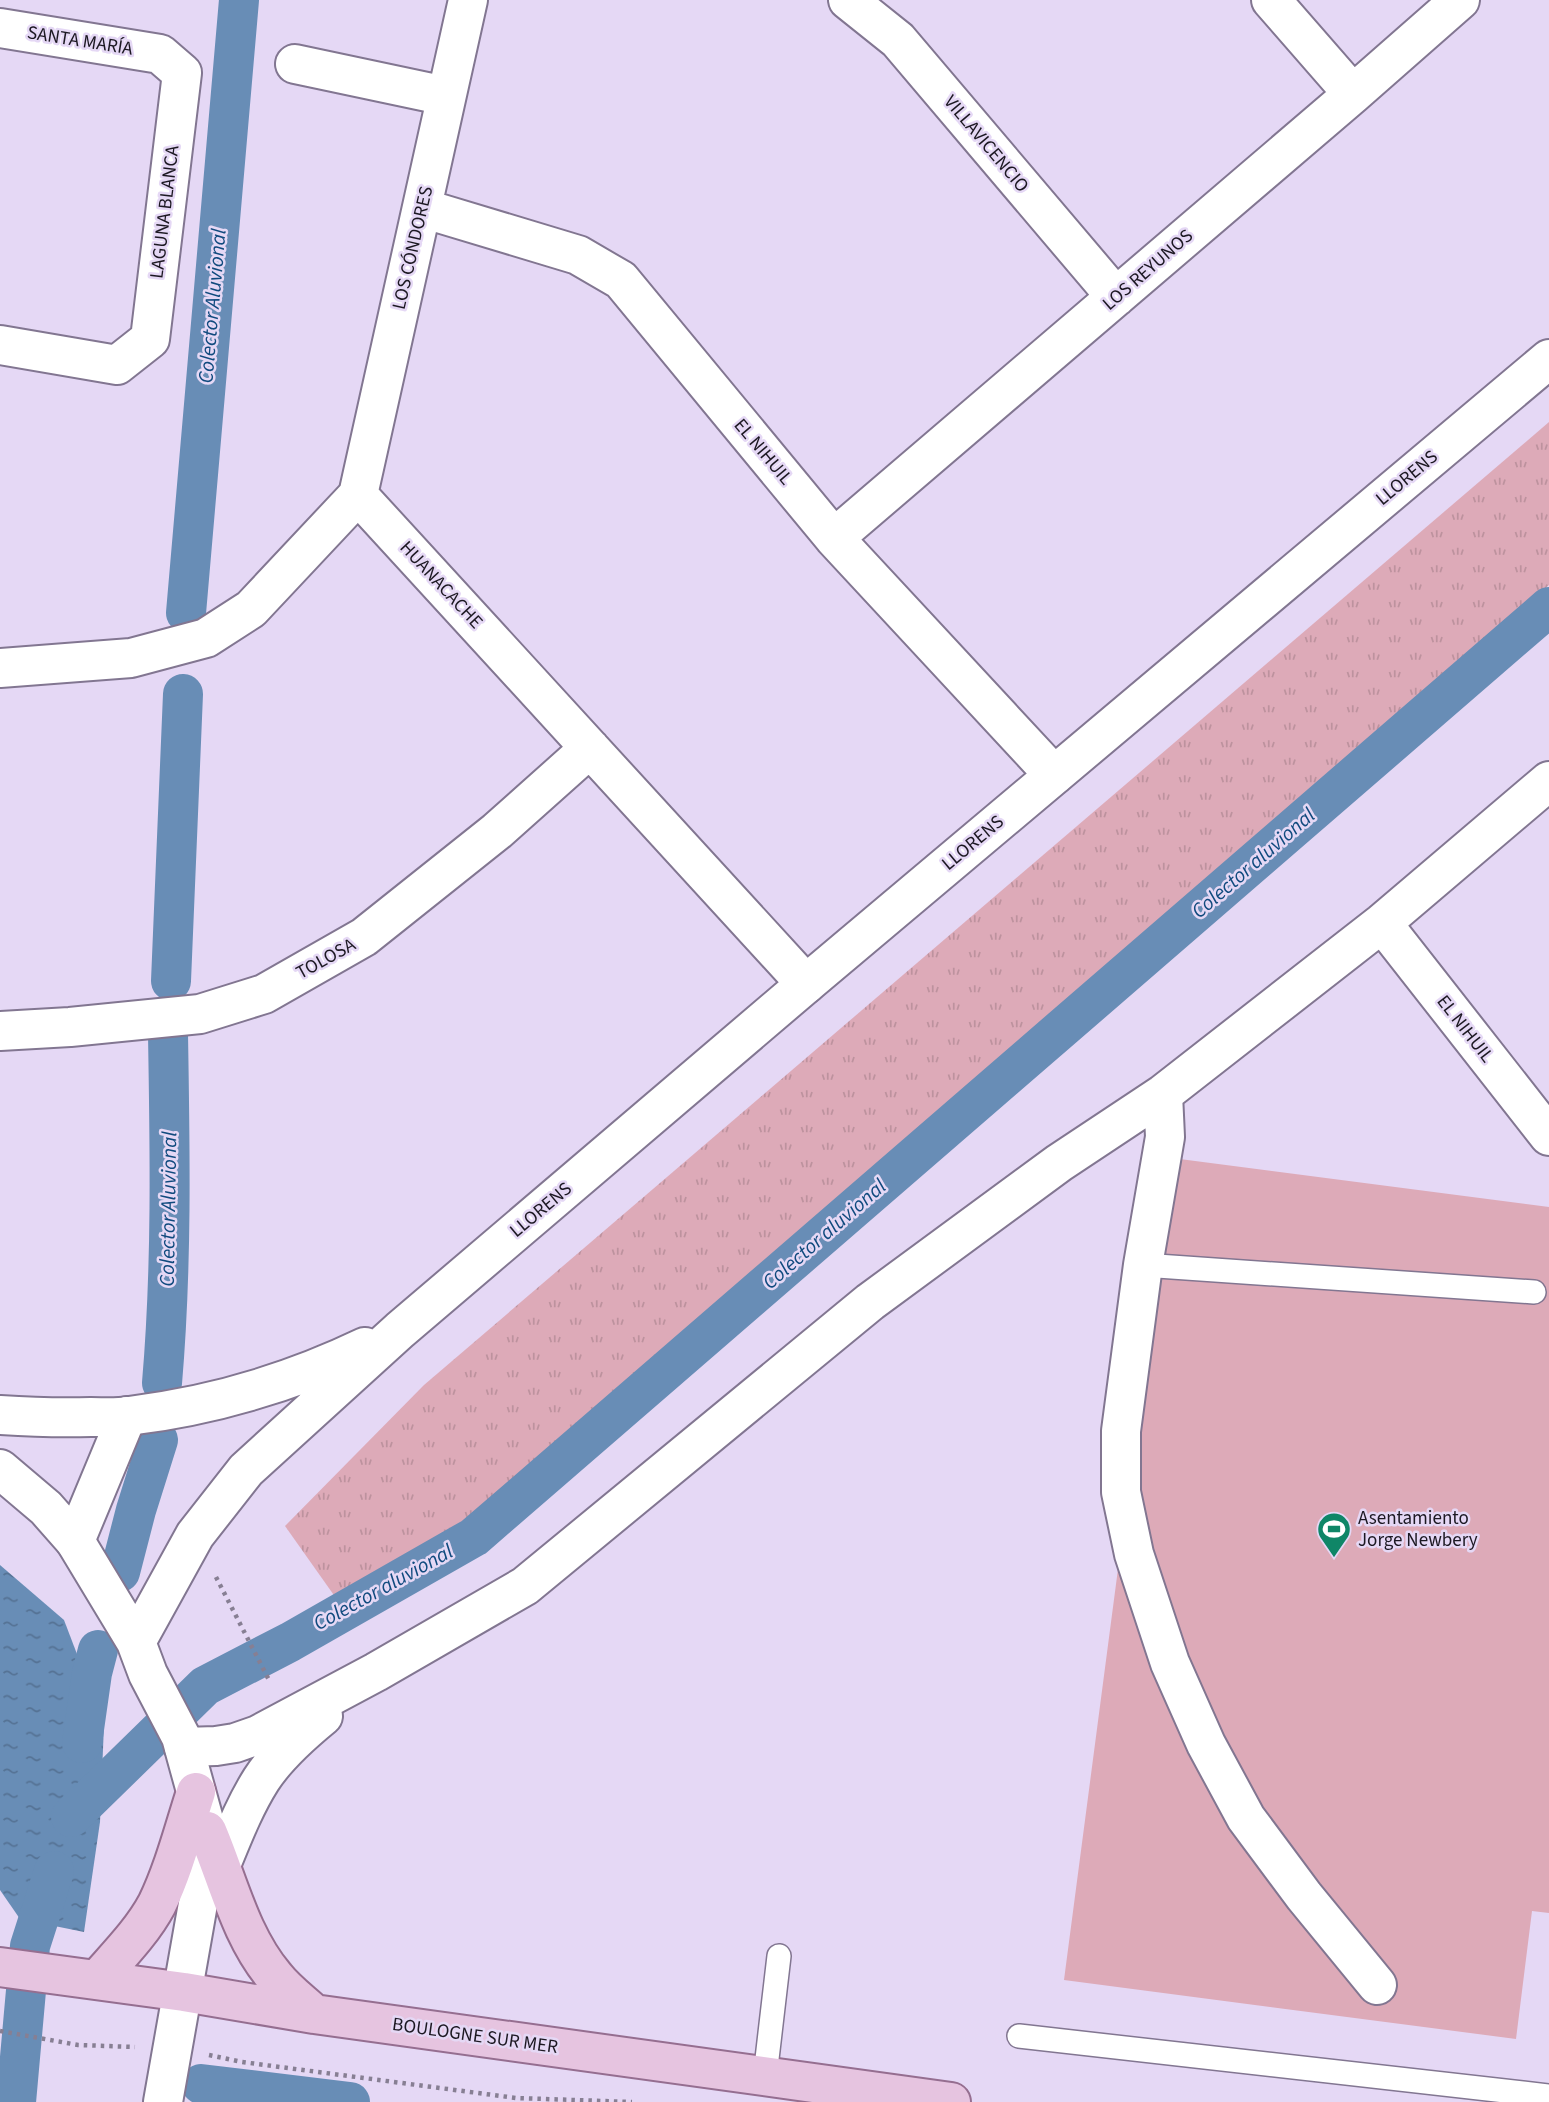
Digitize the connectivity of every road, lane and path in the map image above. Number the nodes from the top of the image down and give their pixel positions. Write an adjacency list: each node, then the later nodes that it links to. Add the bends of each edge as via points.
1 (468, 0): 9 (street, LOS CÓNDORES)
2 (848, 0): 11 (street, VILLAVICENCIO, via 898,40)
3 (1271, 0): 8 (street)
4 (1460, 0): 8 (street, LOS REYUNOS)
5 (0, 28): 6 (street, SANTA MARÍA)
6 (160, 54): 12 (street, LAGUNA BLANCA, via 182,73 150,339 117,365)
7 (295, 64): 9 (street)
8 (1353, 94): 11 (street, LOS REYUNOS)
9 (446, 96): 10 (street, LOS CÓNDORES)
10 (422, 208): 14 (street, LOS CÓNDORES); 15 (street, EL NIHUIL, via 578,255 621,280)
11 (1116, 297): 15 (street, LOS REYUNOS)
12 (0, 345)
13 (1549, 359): 18 (street, LLORENS)
14 (358, 495): 16 (street, via 251,609 206,638 131,658); 17 (street, HUANACACHE)
15 (834, 538): 18 (street, EL NIHUIL)
16 (0, 668)
17 (590, 748): 21 (street, HUANACACHE); 22 (street, TOLOSA, via 497,831 365,937 264,994 201,1014)
18 (1054, 775): 21 (street, LLORENS)
19 (1549, 781): 20 (street)
20 (1382, 923): 23 (street); 24 (street, EL NIHUIL)
21 (806, 984): 27 (street, LLORENS)
22 (0, 1031)
23 (1163, 1094): 25 (street, via 1166,1137); 34 (street, via 1059,1163 870,1302 525,1586)
24 (1549, 1136)
25 (1143, 1265): 26 (lane); 43 (street, via 1121,1431 1121,1492 1134,1553 1170,1663 1246,1818)
26 (1534, 1292)
27 (400, 1331): 29 (street, LLORENS, via 272,1385 203,1404); 31 (street, LLORENS, via 246,1470)
28 (0, 1415): 29 (street, LLORENS)
29 (127, 1416): 32 (street)
30 (0, 1469): 32 (street, via 46,1508)
31 (195, 1535): 33 (street, LLORENS); 35 (path)
32 (75, 1541): 33 (street)
33 (142, 1658): 36 (street)
34 (376, 1672): 36 (street, via 258,1735 216,1746); 39 (street, via 311,1726 262,1778)
35 (270, 1682)
36 (182, 1742): 37 (street)
37 (196, 1792): 38 (street); 42 (main road, via 156,1905)
38 (206, 1831): 39 (main road); 44 (street)
39 (221, 1865): 45 (main road, via 241,1921 260,1956 276,1979)
40 (779, 1956): 49 (lane)
41 (0, 1968): 42 (main road, BOULOGNE SUR MER)
42 (97, 1980): 44 (main road, BOULOGNE SUR MER)
43 (1377, 1985)
44 (184, 1992): 45 (main road, BOULOGNE SUR MER); 48 (street)
45 (314, 2014): 49 (main road, BOULOGNE SUR MER)
46 (0, 2031): 48 (path, via 78,2045)
47 (1019, 2036): 50 (lane)
48 (173, 2048): 51 (street); 52 (path, via 242,2062 516,2098)
49 (765, 2076): 53 (main road, BOULOGNE SUR MER)
50 (1549, 2096)
51 (169, 2101)
52 (632, 2102)
53 (951, 2102)

